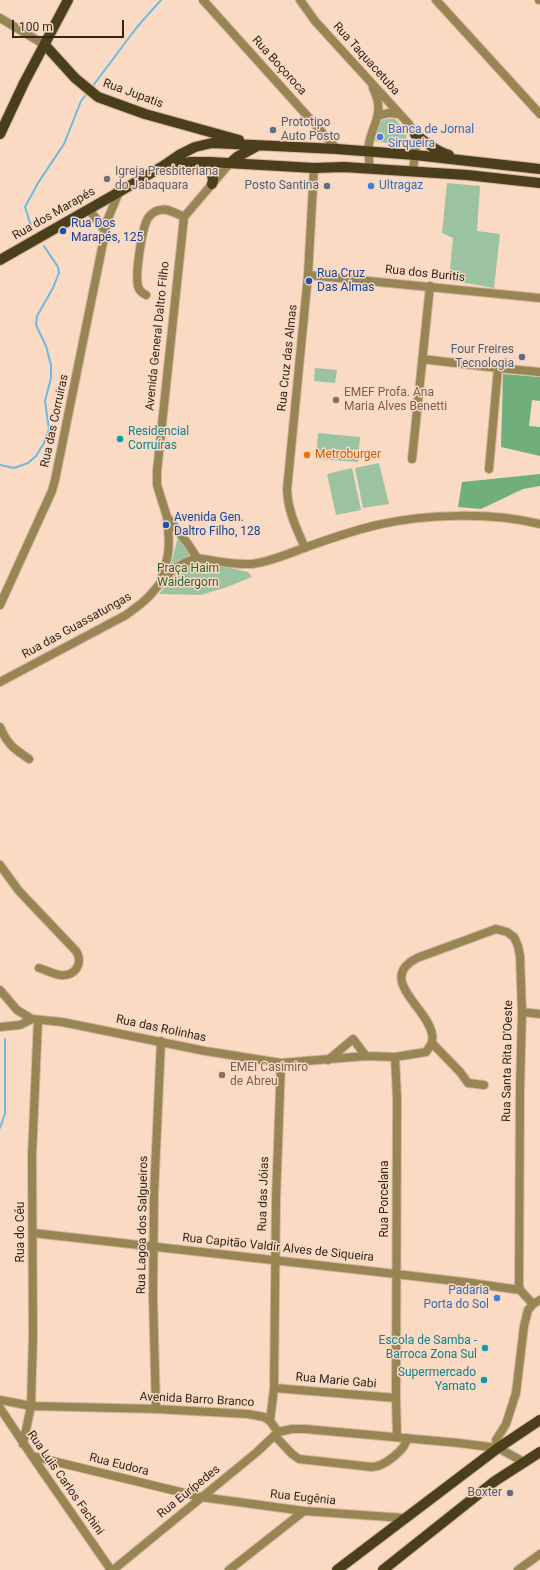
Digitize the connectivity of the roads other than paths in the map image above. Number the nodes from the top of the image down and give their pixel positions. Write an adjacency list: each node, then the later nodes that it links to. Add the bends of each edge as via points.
1 (68, 0): 6 (main road)
2 (203, 0): 14 (street, Rua Boçoroca)
3 (300, 0): 7 (street, Rua Taquacetuba, via 314,21)
4 (436, 0): 9 (street)
5 (0, 18): 6 (street, Rua Jupatis)
6 (45, 45): 11 (main road); 13 (main road, Rua Jupatis, via 98,97 145,114)
7 (370, 82): 8 (street, Rua Taquacetuba); 10 (street, via 376,96)
8 (399, 114): 10 (street, via 388,113); 12 (street, Rua Taquacetuba)
9 (540, 114)
10 (378, 116): 15 (street, via 369,143)
11 (0, 134)
12 (415, 134): 16 (street); 17 (main road, via 441,152)
13 (258, 145): 14 (main road); 19 (main road); 20 (main road, Rua dos Marapés, via 202,144)
14 (337, 149): 15 (main road)
15 (369, 152): 16 (main road); 22 (street)
16 (415, 155): 17 (main road); 24 (street)
17 (464, 160): 23 (main road)
18 (198, 162): 19 (main road); 20 (main road); 26 (main road, via 212,173)
19 (230, 163): 21 (main road); 26 (street)
20 (163, 166): 27 (main road, Rua dos Marapés)
21 (314, 168): 22 (main road); 32 (street, Rua Cruz das Almas)
22 (370, 169): 24 (main road)
23 (540, 169)
24 (413, 172): 25 (main road)
25 (540, 183)
26 (212, 184): 29 (street)
27 (119, 192): 28 (main road, Rua dos Marapés); 30 (street, Rua das Corruiras)
28 (88, 209): 30 (street); 31 (main road, Rua dos Marapés)
29 (184, 217): 34 (street, Avenida General Daltro Filho, via 163,209 147,219 137,276 138,287); 41 (street, Avenida General Daltro Filho, via 157,471 157,485)
30 (105, 232): 46 (street, Rua das Corruiras, via 55,480)
31 (0, 260)
32 (308, 275): 33 (street, Rua dos Buritis); 43 (street, Rua Cruz das Almas, via 287,490 293,522)
33 (430, 286): 35 (street, Rua dos Buritis); 36 (street)
34 (146, 295)
35 (540, 298)
36 (422, 359): 37 (street); 39 (street)
37 (498, 368): 38 (street); 40 (street)
38 (540, 372)
39 (412, 459)
40 (489, 469)
41 (167, 517): 44 (street, Avenida General Daltro Filho); 45 (street, via 169,549)
42 (540, 524): 43 (street, via 486,517 444,516 404,520 376,525)
43 (305, 548): 44 (street, via 253,564 231,564)
44 (197, 558): 45 (street, via 172,569)
45 (159, 584): 47 (street, Rua das Guassatungas, via 143,603 126,615)
46 (0, 606)
47 (0, 682)
48 (0, 728): 49 (street, via 13,748)
49 (29, 759)
50 (0, 865): 51 (street, via 19,892 79,956 77,968 66,975)
51 (39, 968)
52 (0, 990): 55 (street, Rua das Rolinhas, via 16,1010)
53 (522, 1012): 54 (street); 58 (street, Rua Santa Rita D'Oeste, via 518,946 514,937 496,929 486,932 417,958 406,964 403,969 401,982 432,1033); 68 (street, Rua Santa Rita D'Oeste)
54 (540, 1014)
55 (35, 1019): 56 (street, via 20,1025); 57 (street, Rua das Rolinhas); 64 (street, Rua do Céu)
56 (0, 1027)
57 (161, 1041): 62 (street, Rua das Rolinhas); 65 (street, Rua Lagoa dos Salgueiros, via 154,1187)
58 (432, 1043): 60 (street, Rua das Rolinhas, via 426,1052); 63 (street, via 468,1083)
59 (366, 1056): 60 (street, Rua das Rolinhas); 61 (street, Rua das Rolinhas); 61 (street, via 353,1039)
60 (395, 1057): 67 (street, Rua Porcelana)
61 (328, 1060): 62 (street, Rua das Rolinhas)
62 (281, 1063): 66 (street, Rua das Jóias)
63 (484, 1085)
64 (33, 1233): 65 (street, Rua Capitão Valdir Alves de Siqueira); 73 (street, Rua do Céu)
65 (154, 1246): 66 (street, Rua Capitão Valdir Alves de Siqueira); 75 (street, Rua Lagoa dos Salgueiros)
66 (275, 1260): 67 (street, Rua Capitão Valdir Alves de Siqueira); 70 (street, Rua das Jóias)
67 (396, 1274): 68 (street, Rua Capitão Valdir Alves de Siqueira); 71 (street, Rua Porcelana)
68 (520, 1290): 69 (street)
69 (536, 1302): 82 (street, via 528,1310 516,1393 506,1424 496,1440)
70 (274, 1388): 71 (street, Rua Marie Gabi); 77 (street, Rua das Jóias)
71 (396, 1398): 79 (street, Rua Porcelana)
72 (0, 1400): 73 (street, Avenida Barro Branco)
73 (31, 1406): 75 (street, Avenida Barro Branco); 81 (street, Rua do Céu)
74 (0, 1408): 81 (street, Rua Luis Carlos Fachini)
75 (156, 1409): 77 (street, Avenida Barro Branco, via 248,1414)
76 (540, 1420): 82 (main road)
77 (270, 1421): 78 (street)
78 (277, 1434): 79 (street, via 292,1429 305,1429); 80 (street, via 299,1459 377,1467 386,1463 404,1447); 86 (street, Rua Eurípedes)
79 (397, 1437): 80 (street)
80 (407, 1438): 82 (street)
81 (24, 1444): 84 (street, Rua Luis Carlos Fachini)
82 (498, 1448): 85 (street); 88 (main road)
83 (540, 1452): 85 (main road)
84 (32, 1456): 86 (street, Rua Eudora); 90 (street, Rua Luis Carlos Fachini)
85 (524, 1462): 93 (main road)
86 (200, 1497): 87 (street, Rua Eugênia); 90 (street, Rua Eurípedes)
87 (304, 1512): 88 (street, Rua Eugênia); 91 (street)
88 (404, 1518): 92 (main road)
89 (540, 1554): 94 (street)
90 (112, 1570)
91 (229, 1570)
92 (337, 1570)
93 (383, 1570)
94 (518, 1570)

